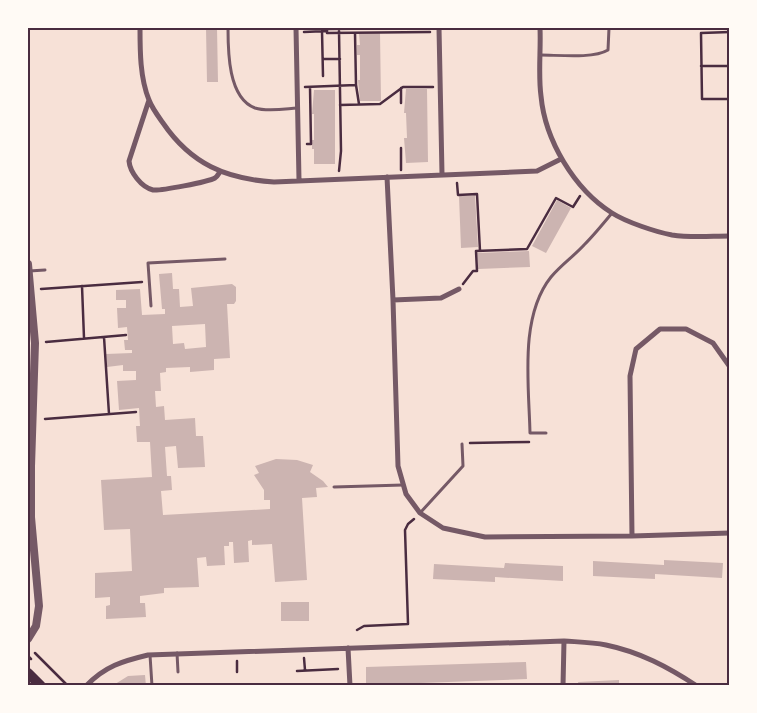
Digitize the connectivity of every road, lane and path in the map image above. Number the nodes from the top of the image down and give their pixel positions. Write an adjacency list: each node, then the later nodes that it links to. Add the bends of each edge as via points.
1 (140, 28): 30 (street, via 142,72)
2 (228, 28): 34 (lane, via 230,72 241,96 250,106 257,108)
3 (309, 28): 13 (path)
4 (339, 28): 11 (path); 12 (path); 16 (path)
5 (400, 28): 8 (path); 12 (path); 14 (path)
6 (540, 28): 17 (street)
7 (609, 28): 17 (lane, via 608,50 602,53)
8 (439, 29): 14 (path); 27 (street)
9 (296, 30): 13 (path); 25 (street)
10 (322, 31): 11 (path); 13 (path); 19 (path)
11 (327, 31): 16 (path)
12 (355, 31): 14 (path); 16 (path); 24 (path)
13 (309, 32)
14 (400, 32)
15 (730, 32): 20 (path, via 701,33)
16 (339, 33): 18 (path)
17 (541, 55): 37 (street, via 540,96 547,127)
18 (340, 59): 19 (path); 23 (path)
19 (323, 60): 22 (path)
20 (701, 66): 21 (path); 29 (path, via 702,99)
21 (730, 66)
22 (323, 76)
23 (340, 85): 24 (path); 26 (path); 31 (path)
24 (356, 85): 32 (path)
25 (297, 87): 26 (path); 34 (street)
26 (310, 87): 35 (path, via 311,144)
27 (439, 87): 28 (path); 39 (street)
28 (402, 88): 32 (path, via 380,104); 33 (path)
29 (730, 99)
30 (149, 100): 38 (street, via 173,138 188,152); 38 (street, via 129,161 134,175 146,187 158,190 206,181 217,177)
31 (340, 104): 32 (path); 43 (path)
32 (359, 104)
33 (401, 104)
34 (298, 108): 35 (street)
35 (299, 145): 44 (street)
36 (401, 148): 42 (path)
37 (561, 158): 40 (street, via 537,171); 45 (street)
38 (220, 172): 44 (street, via 250,180)
39 (442, 174): 40 (street); 42 (street)
40 (457, 174): 48 (path, via 458,195 477,194)
41 (387, 176): 42 (street); 43 (street); 56 (street)
42 (402, 176)
43 (338, 179): 44 (street)
44 (299, 180)
45 (584, 189): 46 (street); 48 (path, via 573,207 556,198 527,249)
46 (612, 213): 47 (street, via 673,235); 66 (lane, via 551,277 539,296 531,319 528,344)
47 (730, 236)
48 (480, 251): 55 (path, via 476,251 476,271 472,271)
49 (225, 259): 52 (lane, via 148,264)
50 (28, 267): 51 (lane); 76 (street, via 35,342 31,517 40,606 36,626)
51 (45, 270)
52 (149, 282): 53 (path); 57 (lane)
53 (82, 286): 54 (path); 60 (path)
54 (41, 288)
55 (460, 289): 56 (street, via 441,298)
56 (393, 300): 69 (street, via 398,466)
57 (151, 306)
58 (126, 335): 59 (path)
59 (104, 337): 60 (path); 64 (path)
60 (84, 338): 61 (path)
61 (46, 342)
62 (730, 367): 73 (street, via 713,342 686,328 660,330 636,349 630,376)
63 (136, 412): 64 (path)
64 (109, 414): 65 (path)
65 (45, 419)
66 (530, 433): 67 (lane); 68 (path, via 530,442)
67 (546, 433)
68 (462, 444): 71 (lane, via 463,466)
69 (403, 486): 70 (lane); 71 (street)
70 (334, 488)
71 (420, 513): 73 (street, via 442,528 485,537); 75 (path, via 405,530 408,624 364,626)
72 (729, 533): 73 (street); 74 (lane)
73 (632, 536)
74 (730, 549)
75 (357, 630)
76 (28, 639)
77 (564, 642): 78 (street); 95 (street); 96 (street, via 606,645 639,655 667,666)
78 (348, 648): 80 (street); 94 (street)
79 (35, 653): 91 (path)
80 (177, 654): 81 (street); 87 (lane)
81 (150, 655): 92 (street, via 105,669); 93 (lane)
82 (304, 658): 85 (path)
83 (236, 660): 88 (path)
84 (338, 669): 85 (path)
85 (305, 670): 86 (path)
86 (297, 671)
87 (178, 672)
88 (237, 672)
89 (28, 673): 90 (main road)
90 (41, 686)
91 (68, 686)
92 (86, 686)
93 (152, 686)
94 (350, 686)
95 (563, 686)
96 (697, 686)

